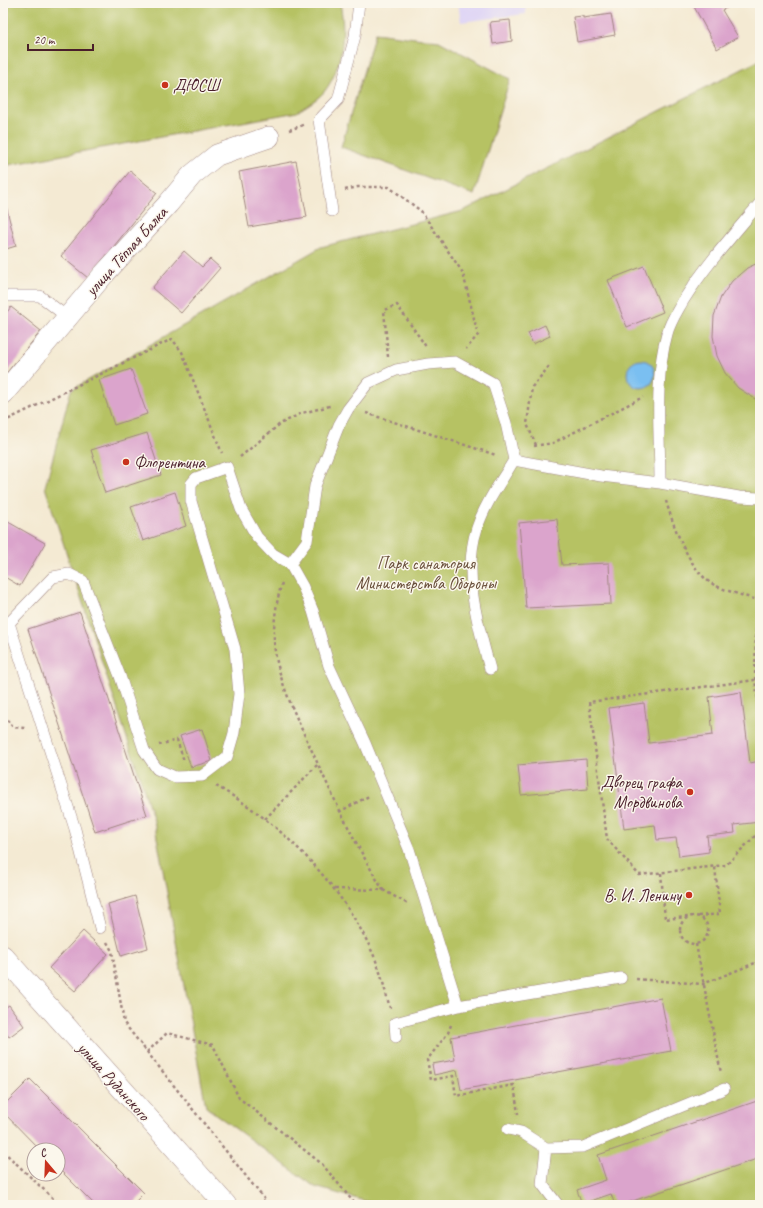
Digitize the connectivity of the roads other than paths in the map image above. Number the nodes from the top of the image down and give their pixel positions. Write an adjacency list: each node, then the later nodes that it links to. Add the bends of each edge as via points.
1 (358, 3): 4 (lane, via 356,36 338,100 319,120)
2 (269, 136): 6 (street, улица Тёплая Балка, via 217,155 192,175)
3 (760, 203): 9 (lane, via 699,277 667,332 662,354 660,389)
4 (332, 211)
5 (3, 296): 6 (lane, via 40,296)
6 (67, 317): 7 (street, улица Тёплая Балка)
7 (3, 394)
8 (514, 460): 9 (lane, via 601,476); 11 (lane, via 506,423 493,383 456,362 437,363 389,373 368,383 339,425 314,486 307,541); 13 (lane, via 489,500 477,528 472,554 471,583)
9 (660, 483): 10 (lane, via 739,497)
10 (760, 498)
11 (290, 564): 12 (lane, via 273,554 257,537 241,509 227,466 196,478 191,484 191,501 235,649 239,694 234,733 226,757 198,777 175,777 157,769 144,750 120,676 83,581 69,574 53,577); 17 (lane, via 313,611 329,666 409,849)
12 (6, 622): 14 (lane, via 75,829)
13 (490, 669)
14 (100, 928)
15 (3, 956): 22 (street, улица Руданского)
16 (621, 978): 17 (lane)
17 (458, 1006): 18 (lane, via 395,1023)
18 (396, 1037)
19 (724, 1088): 21 (lane, via 583,1147)
20 (508, 1129): 21 (lane, via 521,1132)
21 (546, 1148): 23 (lane, via 542,1184)
22 (226, 1205)
23 (558, 1205)

